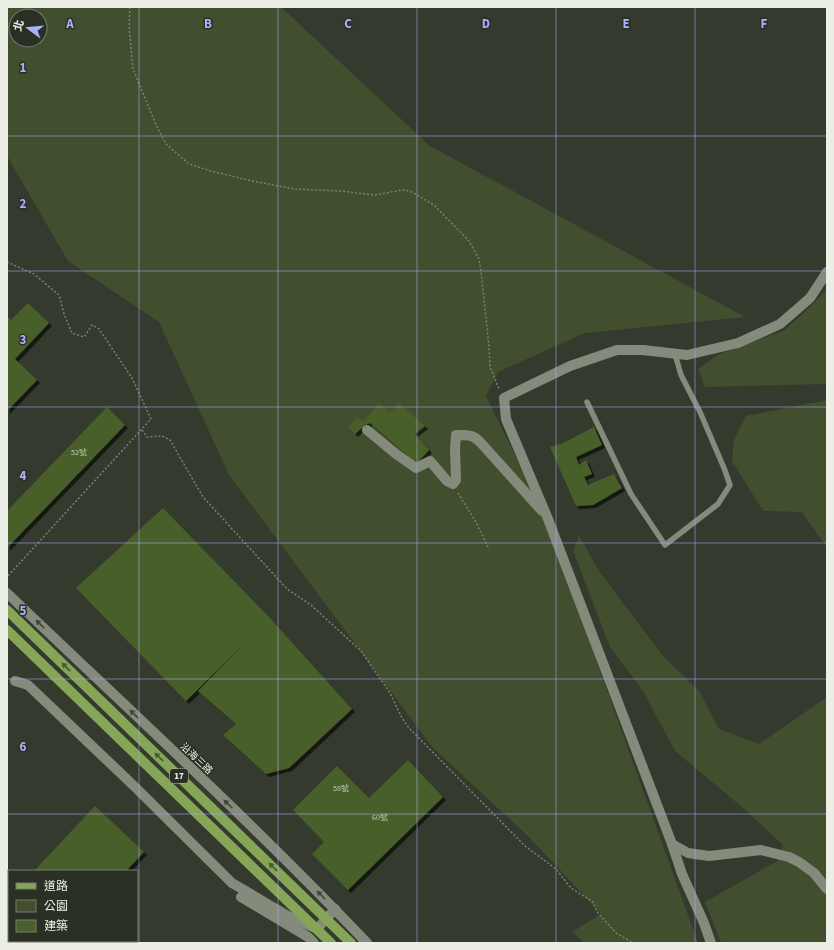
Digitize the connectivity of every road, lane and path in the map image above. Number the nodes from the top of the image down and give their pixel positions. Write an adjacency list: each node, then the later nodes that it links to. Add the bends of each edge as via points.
1 (130, 7): 5 (path, via 133,69 166,144 189,164 252,181 295,189 375,195 410,191 434,205 469,241 479,258 482,271 490,367)
2 (7, 262): 7 (path, via 34,274 59,295 72,332 84,337 92,325 99,329 132,378 151,420)
3 (827, 272): 4 (street, via 810,298 780,324 738,343 687,355)
4 (675, 354): 5 (street, via 617,350 570,366); 6 (lane, via 681,375 700,412 730,485 718,504 665,545 631,494)
5 (504, 398): 10 (street, via 506,419)
6 (587, 402)
7 (142, 430): 12 (path); 27 (path, via 147,438 162,436 170,440 203,497 213,509 287,589 311,605 361,651 390,692 402,718 410,728 526,846 556,869 571,888 593,902 597,912 616,933)
8 (367, 430): 9 (street, via 416,468 430,461 446,481)
9 (453, 484): 10 (street, via 456,480 456,435 469,435 481,443); 11 (path)
10 (548, 519): 18 (street)
11 (489, 549)
12 (7, 577)
13 (7, 593): 20 (street, 沿海三路, one-way to 13, via 258,832)
14 (7, 610): 21 (main road, 17, one-way to 14)
15 (7, 630): 22 (main road, 17)
16 (7, 673): 17 (street)
17 (15, 681): 22 (street, via 28,685 232,883 288,916); 23 (street, via 234,892)
18 (672, 844): 19 (street, via 688,853 709,856 760,850 789,857 814,873); 28 (street)
19 (827, 889)
20 (335, 909): 21 (street); 26 (street, 沿海三路)
21 (326, 919): 22 (street); 25 (main road, 17)
22 (317, 929): 24 (main road, 17)
23 (314, 943)
24 (331, 943)
25 (351, 943)
26 (367, 943)
27 (633, 943)
28 (711, 943)

